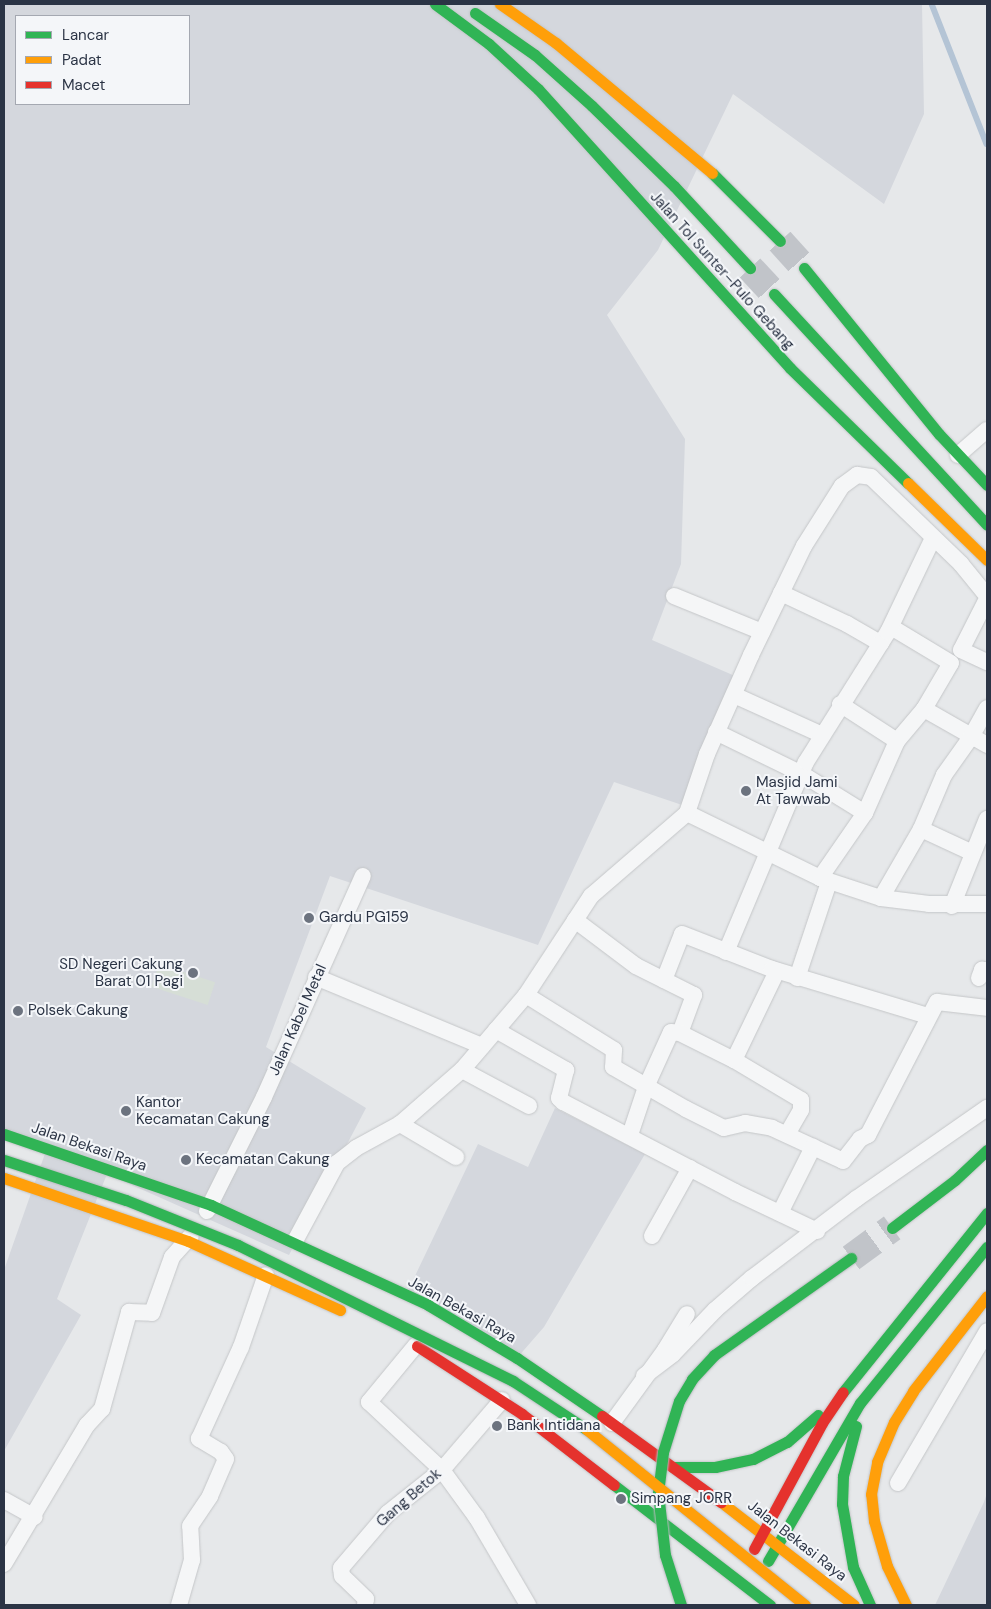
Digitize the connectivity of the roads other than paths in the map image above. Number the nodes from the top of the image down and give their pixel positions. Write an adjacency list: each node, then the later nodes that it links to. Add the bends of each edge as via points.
1 (435, 4): 13 (highway, Jalan Tol Sunter–Pulo Gebang, via 489,44 538,89 790,368)
2 (500, 4): 4 (highway, via 556,43 712,172)
3 (463, 6): 5 (highway, via 511,37 586,101 674,186)
4 (780, 241)
5 (750, 268)
6 (804, 268): 9 (highway)
7 (774, 294): 11 (highway)
8 (987, 430): 9 (street)
9 (958, 455): 10 (highway)
10 (987, 485)
11 (987, 525)
12 (933, 538): 14 (street, via 871,476 856,474 842,486 804,546); 16 (street, via 961,564); 17 (street)
13 (987, 560)
14 (781, 593): 18 (street); 19 (street)
15 (674, 596): 18 (street)
16 (987, 597): 20 (street, via 961,650)
17 (891, 628): 19 (street); 23 (street, via 951,663)
18 (762, 632): 21 (street)
19 (881, 644): 22 (street)
20 (987, 662)
21 (734, 695): 25 (street); 26 (street)
22 (840, 704): 26 (street); 28 (street)
23 (924, 708): 27 (street); 28 (street)
24 (987, 708): 27 (street)
25 (716, 732): 30 (street); 31 (street)
26 (822, 735): 30 (street)
27 (971, 737): 29 (street); 34 (street, via 944,775)
28 (898, 741): 32 (street)
29 (987, 745)
30 (802, 774): 32 (street); 36 (street)
31 (687, 813): 36 (street); 42 (street, via 591,896)
32 (865, 813): 38 (street)
33 (987, 819): 35 (street)
34 (921, 829): 35 (street); 39 (street)
35 (973, 853): 41 (street)
36 (767, 854): 38 (street); 43 (street)
37 (363, 876): 45 (street, Jalan Kabel Metal)
38 (824, 880): 39 (street); 46 (street)
39 (881, 898): 41 (street)
40 (987, 904): 41 (street)
41 (952, 906)
42 (575, 920): 47 (street, via 636,966); 48 (street)
43 (726, 952): 44 (street); 47 (street, via 682,934)
44 (777, 971): 46 (street); 54 (street)
45 (316, 977): 53 (street); 69 (street, Jalan Kabel Metal)
46 (797, 978): 50 (street)
47 (664, 980): 52 (street, via 695,998)
48 (526, 995): 51 (street); 56 (street, via 610,1046 614,1050 613,1067)
49 (987, 1008): 50 (street, via 939,1001)
50 (928, 1016): 63 (street, via 868,1135 860,1139 847,1160 839,1161)
51 (496, 1030): 53 (street); 62 (street, via 566,1070 560,1101)
52 (680, 1033): 54 (street); 56 (street, via 671,1032)
53 (482, 1046): 55 (street)
54 (734, 1060): 61 (street, via 801,1100 801,1110)
55 (462, 1070): 57 (street); 59 (street)
56 (646, 1087): 61 (street, via 724,1128 745,1123); 62 (street)
57 (529, 1106)
58 (987, 1108): 73 (street, via 856,1198)
59 (400, 1124): 65 (street); 76 (street, via 356,1148 337,1163)
60 (4, 1134): 69 (highway, Jalan Bekasi Raya)
61 (787, 1134): 63 (street)
62 (630, 1135): 67 (street)
63 (813, 1148): 70 (street)
64 (987, 1150): 72 (highway, via 955,1180)
65 (456, 1157)
66 (4, 1160): 104 (highway, bridge, via 126,1200 230,1242 334,1290 513,1381 599,1438)
67 (690, 1168): 70 (street); 74 (street)
68 (4, 1178): 75 (highway)
69 (212, 1205): 75 (street, Jalan Kabel Metal); 76 (highway, Jalan Bekasi Raya)
70 (780, 1213): 73 (street)
71 (987, 1213): 86 (highway)
72 (892, 1228)
73 (817, 1231): 84 (street, via 752,1278 715,1310 673,1354)
74 (652, 1236)
75 (188, 1241): 79 (highway); 94 (street, Jalan Kabel Metal, via 172,1257 152,1313 128,1312 102,1409 87,1424)
76 (296, 1242): 88 (highway, Jalan Bekasi Raya, via 466,1326)
77 (987, 1247): 85 (highway)
78 (851, 1258): 102 (highway, bridge, via 714,1355 692,1379 680,1401 663,1452 658,1493 665,1555)
79 (266, 1275): 83 (highway); 100 (street, via 241,1347 199,1439 226,1459 210,1496 190,1526 192,1560)
80 (987, 1296): 107 (highway, via 909,1396 877,1462 871,1494 874,1521 887,1566)
81 (687, 1314): 84 (street, via 668,1346)
82 (987, 1331): 91 (street)
83 (416, 1345): 87 (highway); 90 (street, via 369,1402)
84 (644, 1376): 88 (street)
85 (880, 1377): 96 (highway, via 835,1441); 106 (highway, via 850,1443 843,1476 846,1534 853,1567)
86 (850, 1381): 89 (highway, via 801,1432 770,1453 733,1464); 95 (highway, via 822,1423)
87 (502, 1400): 90 (street, Gang Betok); 93 (highway)
88 (612, 1423): 89 (highway, Jalan Bekasi Raya)
89 (673, 1468): 93 (highway); 95 (highway, Jalan Bekasi Raya)
90 (442, 1470): 99 (street, Gang Betok, via 388,1513 341,1568 342,1576); 101 (street, via 477,1518)
91 (898, 1483)
92 (4, 1500): 94 (street)
93 (645, 1506): 98 (highway)
94 (35, 1517): 97 (street)
95 (762, 1532): 96 (highway, Jalan Bekasi Raya); 98 (highway)
96 (778, 1546): 98 (highway, via 764,1567); 105 (highway, Jalan Bekasi Raya)
97 (4, 1563)
98 (744, 1584): 103 (highway)
99 (364, 1600)
100 (179, 1605)
101 (528, 1605)
102 (681, 1605)
103 (770, 1605)
104 (805, 1605)
105 (854, 1605)
106 (870, 1605)
107 (906, 1605)

